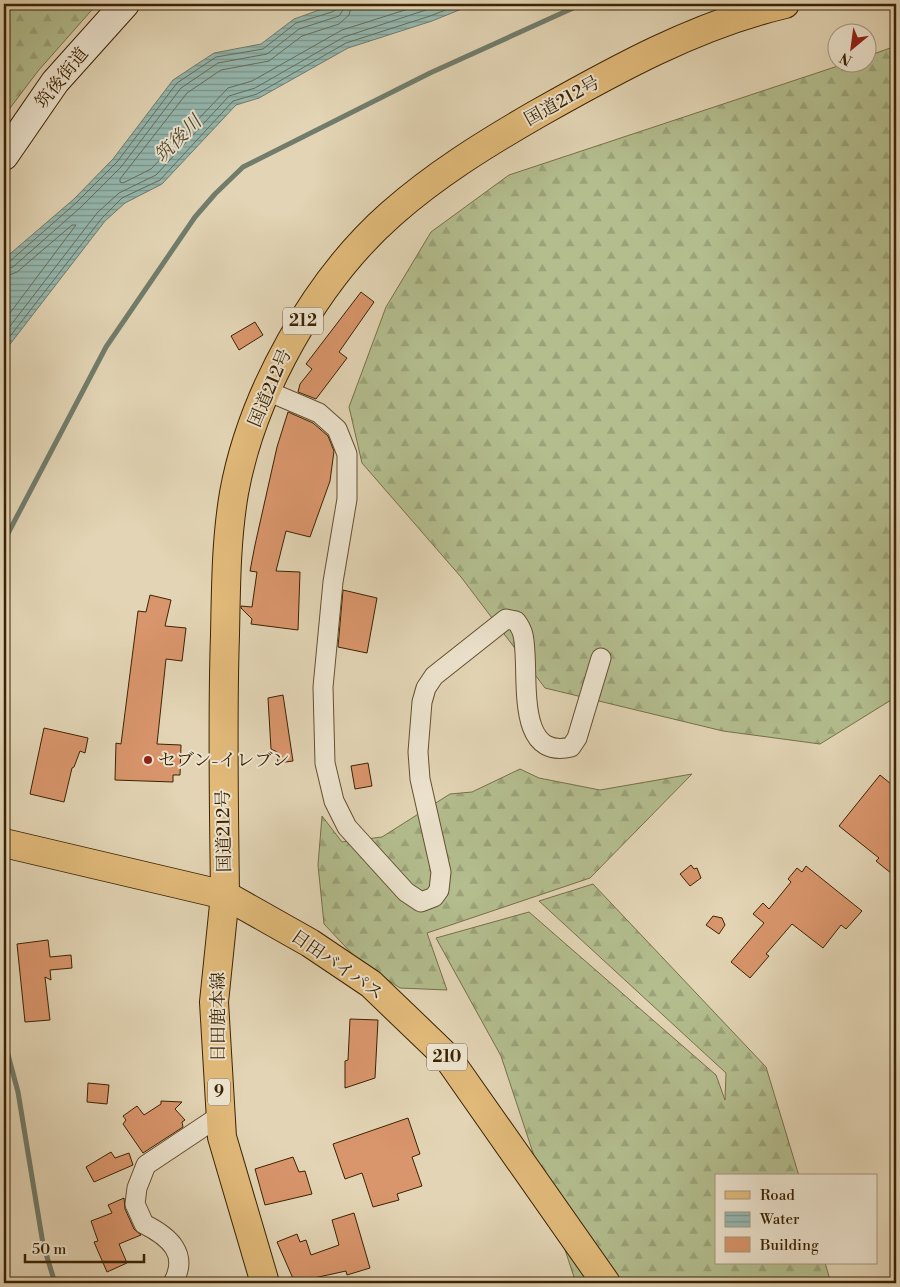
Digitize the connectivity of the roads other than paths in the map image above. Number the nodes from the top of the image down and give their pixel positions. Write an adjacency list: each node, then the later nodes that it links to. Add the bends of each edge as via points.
1 (125, 4): 3 (street, 筑後街道, via 55,82)
2 (785, 4): 4 (main road, 国道212号 / 212, via 699,31 592,83 438,175 356,249 291,340)
3 (4, 156)
4 (266, 390): 5 (street, via 319,413 337,429 347,454 347,498 333,582 323,687 324,764 334,801 347,827 406,892 421,902 434,897 439,890 441,872 420,778 418,752 422,702 434,676 506,619 516,621 523,632 527,659 525,684 533,734 549,748 560,750 571,747 577,738); 7 (main road, 国道212号 / 212, via 234,492 227,548 223,706)
5 (601, 658)
6 (4, 843): 7 (main road, 日田バイパス / 210)
7 (225, 895): 8 (main road, 日田鹿本線 / 9, via 214,1002); 11 (main road, 日田バイパス / 210, via 310,943 371,984 448,1058)
8 (221, 1115): 9 (street, via 146,1166 137,1188 135,1204 144,1224 163,1233 180,1257 180,1271); 10 (main road, 日田鹿本線 / 9, via 222,1137)
9 (173, 1283)
10 (265, 1283)
11 (606, 1283)

